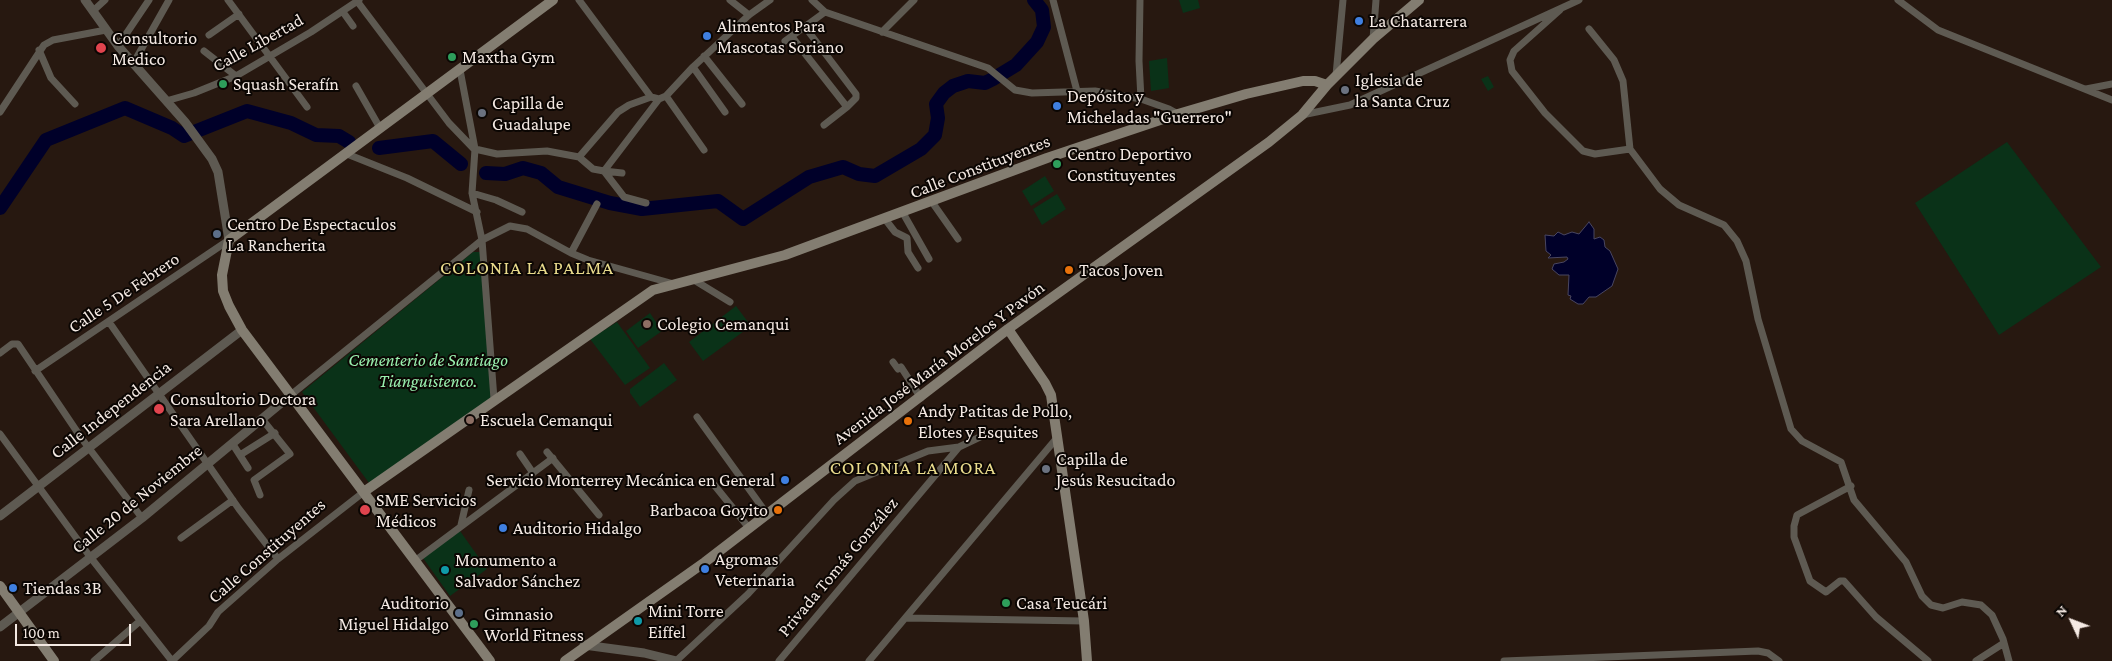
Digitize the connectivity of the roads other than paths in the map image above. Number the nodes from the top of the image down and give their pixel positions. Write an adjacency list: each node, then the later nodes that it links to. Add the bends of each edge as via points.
1 (85, 0): 21 (street)
2 (105, 0): 21 (street)
3 (150, 0): 35 (street)
4 (169, 0): 40 (street)
5 (228, 0): 24 (street)
6 (553, 0): 42 (main road)
7 (580, 0): 51 (street)
8 (730, 0): 25 (street)
9 (770, 0): 25 (street)
10 (812, 0): 23 (street)
11 (914, 0): 30 (street)
12 (1053, 0): 49 (street)
13 (1140, 0): 53 (street)
14 (1343, 0): 44 (street)
15 (1376, 0): 33 (street)
16 (1419, 0): 33 (main road, Avenida José María Morelos Y Pavón)
17 (1579, 0): 20 (street)
18 (1898, 0): 48 (street, via 1938,30)
19 (358, 1): 22 (street, Calle Libertad); 50 (street)
20 (1566, 5): 63 (street, via 1350,105); 67 (street, via 1514,51 1510,60 1512,71 1545,113 1583,151 1595,154)
21 (93, 11): 29 (street)
22 (343, 12): 26 (street); 39 (street, Calle Libertad)
23 (825, 12): 27 (street); 30 (street)
24 (239, 14): 31 (street); 39 (street)
25 (749, 15): 38 (street)
26 (353, 26)
27 (806, 27): 32 (street); 59 (street, via 856,94)
28 (1589, 29): 67 (street, via 1614,60 1623,81)
29 (106, 30): 35 (street); 36 (street, via 53,40)
30 (882, 32): 49 (street, via 988,68 1012,88 1032,93)
31 (209, 35)
32 (792, 37): 34 (street); 59 (street)
33 (1373, 39): 44 (main road, Avenida José María Morelos Y Pavón)
34 (784, 41)
35 (118, 46): 40 (street)
36 (39, 50): 56 (street, via 50,78); 60 (street)
37 (204, 51): 43 (street)
38 (704, 56): 41 (street); 57 (street)
39 (269, 57): 43 (street, Calle Libertad); 58 (street)
40 (133, 64): 55 (street)
41 (693, 67): 52 (street); 61 (street)
42 (460, 70): 50 (main road); 66 (street)
43 (236, 76): 55 (street, Calle Libertad)
44 (1336, 76): 46 (main road, Avenida José María Morelos Y Pavón)
45 (2112, 84): 48 (street)
46 (1327, 85): 62 (main road, Calle Constituyentes, via 1303,81); 63 (main road, Avenida José María Morelos Y Pavón)
47 (356, 86): 65 (street)
48 (2086, 89): 54 (street)
49 (1077, 91): 53 (street)
50 (428, 94): 65 (main road); 66 (street, via 449,123)
51 (651, 97): 52 (street); 70 (street, via 638,100 618,112)
52 (663, 97): 68 (street); 71 (street)
53 (1141, 99): 62 (street)
54 (2112, 100)
55 (166, 101): 82 (street, via 185,122 218,172)
56 (75, 104)
57 (742, 104)
58 (307, 107)
59 (847, 107): 64 (street)
60 (0, 112)
61 (725, 112)
62 (1178, 114): 74 (main road, Calle Constituyentes, via 1047,158)
63 (1302, 115): 91 (main road, Avenida José María Morelos Y Pavón)
64 (824, 125)
65 (380, 128): 69 (main road)
66 (475, 149): 70 (street, via 497,154 547,151); 73 (street)
67 (1630, 149): 117 (street, via 1660,189 1678,204 1724,225 1737,241 1746,261 1758,319 1791,429 1802,441 1841,462)
68 (704, 150)
69 (347, 154): 77 (street, via 407,178); 82 (main road)
70 (579, 157): 71 (street, via 593,169)
71 (604, 171): 72 (street); 75 (street, via 624,197)
72 (622, 173)
73 (472, 193): 77 (street); 78 (street)
74 (932, 202): 79 (main road, Calle Constituyentes); 81 (street)
75 (646, 203)
76 (597, 204): 84 (street)
77 (477, 212): 83 (street)
78 (522, 212)
79 (903, 213): 80 (main road, Calle Constituyentes); 85 (street)
80 (885, 219): 86 (street, via 895,232 907,238 908,252); 87 (main road, Calle Constituyentes, via 785,255)
81 (958, 239)
82 (228, 240): 90 (street, Calle 5 De Febrero); 92 (main road, via 222,275 223,291)
83 (482, 240): 84 (street, via 510,226 519,226); 97 (street); 98 (street)
84 (571, 253): 88 (street)
85 (929, 259)
86 (918, 268)
87 (694, 280): 88 (main road, Calle Constituyentes); 89 (street)
88 (674, 284): 98 (main road, Calle Constituyentes, via 653,290)
89 (730, 302)
90 (109, 322): 95 (street, Calle 5 De Febrero); 96 (street)
91 (1008, 329): 99 (main road, Avenida José María Morelos Y Pavón); 105 (main road, via 1046,382 1053,407)
92 (242, 330): 96 (street, Calle Independencia); 97 (main road)
93 (0, 353): 95 (street, via 12,344 18,344)
94 (893, 362): 99 (street, via 898,369 901,366)
95 (35, 371): 108 (street)
96 (160, 392): 108 (street, Calle Independencia); 113 (street)
97 (292, 394): 101 (street, Calle 20 de Noviembre); 120 (main road)
98 (494, 398): 120 (main road, Calle Constituyentes)
99 (921, 398): 123 (main road, Avenida José María Morelos Y Pavón)
100 (697, 417): 123 (street)
101 (262, 419): 102 (street); 106 (street, Calle 20 de Noviembre)
102 (275, 433): 111 (street); 121 (street, via 290,454 254,480)
103 (0, 434): 118 (street)
104 (980, 437): 107 (street)
105 (1056, 439): 135 (street); 137 (main road)
106 (232, 443): 111 (street); 113 (street, Calle 20 de Noviembre)
107 (959, 447): 146 (street, via 928,451 856,480 748,594); 147 (street, Privada Tomás González)
108 (88, 448): 118 (street, Calle Independencia); 126 (street)
109 (547, 452): 112 (street)
110 (520, 454): 115 (street)
111 (240, 455): 114 (street)
112 (553, 458): 115 (street); 124 (street)
113 (208, 462): 122 (street); 126 (street, Calle 20 de Noviembre)
114 (248, 468)
115 (533, 473): 127 (street)
116 (711, 480): 128 (street)
117 (1851, 486): 139 (street, via 1854,500 1906,562 1922,596 1931,605 1943,608 1962,602 1980,606 1992,615); 152 (street, via 1797,515 1794,537 1810,581 1826,592 1844,581 1876,617)
118 (38, 487): 125 (street, Calle Independencia); 130 (street)
119 (469, 490): 127 (street)
120 (365, 491): 131 (street, Calle Constituyentes); 132 (main road)
121 (260, 495)
122 (233, 500): 129 (street); 131 (street)
123 (767, 514): 128 (main road, Avenida José María Morelos Y Pavón)
124 (599, 515)
125 (0, 516)
126 (142, 518): 130 (street, Calle 20 de Noviembre)
127 (462, 525): 132 (street)
128 (749, 528): 140 (main road, Avenida José María Morelos Y Pavón)
129 (181, 538)
130 (91, 558): 134 (street, Calle 20 de Noviembre); 136 (street)
131 (278, 559): 143 (street, Calle Constituyentes, via 218,612 209,626)
132 (416, 560): 144 (main road)
133 (0, 586): 134 (main road)
134 (19, 612): 138 (street, Calle 20 de Noviembre); 141 (main road)
135 (906, 618): 137 (street); 148 (street)
136 (140, 621): 142 (street); 143 (street)
137 (1084, 622): 149 (main road)
138 (0, 627)
139 (2004, 643): 153 (street); 154 (street)
140 (584, 645): 145 (main road, Avenida José María Morelos Y Pavón); 146 (street)
141 (54, 661)
142 (94, 661)
143 (172, 661)
144 (490, 661)
145 (564, 661)
146 (676, 661)
147 (779, 661)
148 (869, 661)
149 (1087, 661)
150 (1504, 661): 151 (street, via 1758,651)
151 (1779, 661)
152 (1928, 661)
153 (1976, 661)
154 (2009, 661)

